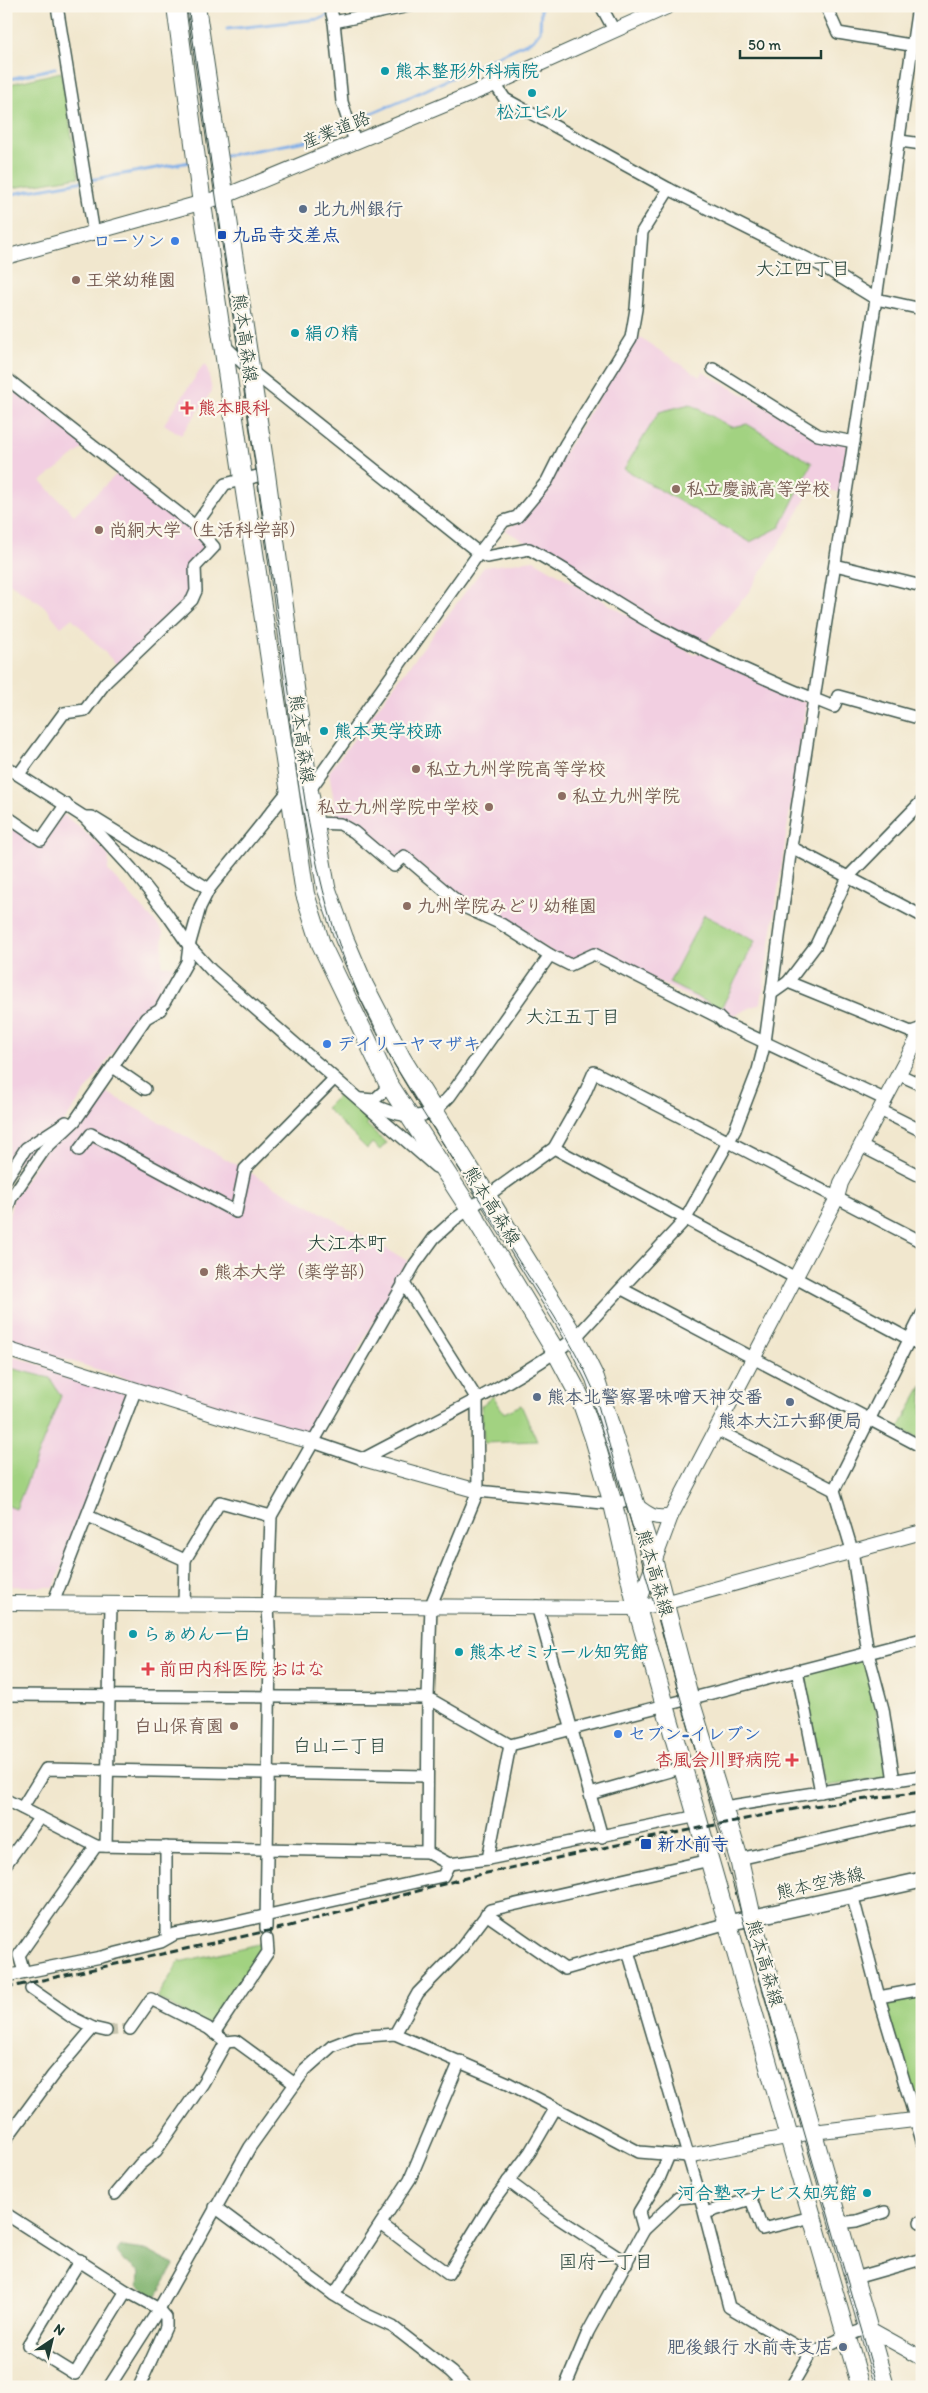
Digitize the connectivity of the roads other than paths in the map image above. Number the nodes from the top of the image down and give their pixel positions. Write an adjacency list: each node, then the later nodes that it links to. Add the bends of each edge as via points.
1 (57, 6): 20 (street)
2 (176, 6): 19 (main road, 熊本高森線)
3 (196, 6): 18 (main road, 熊本高森線)
4 (330, 6): 10 (street)
5 (409, 6): 10 (street)
6 (601, 6): 11 (street)
7 (669, 6): 11 (street, 産業道路)
8 (826, 6): 12 (street, via 838,33)
9 (918, 6): 12 (street)
10 (334, 22): 15 (street, via 342,102)
11 (614, 30): 13 (street, 産業道路)
12 (918, 46): 14 (street)
13 (495, 84): 15 (street, 産業道路); 17 (street, via 505,99)
14 (900, 141): 16 (street); 22 (street)
15 (356, 142): 18 (street, 産業道路)
16 (922, 144)
17 (669, 189): 22 (street, via 822,266); 32 (street, via 642,232 631,338 565,445 547,481 517,517 504,521)
18 (224, 196): 19 (street, 産業道路); 26 (main road, 熊本高森線)
19 (202, 204): 20 (street, 産業道路); 24 (main road, 熊本高森線)
20 (94, 234): 21 (street, 産業道路)
21 (6, 257)
22 (876, 299): 23 (street); 28 (street)
23 (922, 308)
24 (224, 345): 26 (street); 30 (main road, 熊本高森線)
25 (713, 369): 28 (street, via 818,435)
26 (250, 370): 29 (main road, 熊本高森線); 32 (street)
27 (6, 378): 31 (street)
28 (854, 442): 33 (street)
29 (266, 474): 30 (street); 40 (main road, 熊本高森線)
30 (243, 481): 31 (street, via 225,484); 39 (main road, 熊本高森線)
31 (195, 526): 38 (street, via 214,547 195,567 196,591 192,600 106,682 85,710 64,713)
32 (479, 553): 35 (street, via 488,557 529,549 653,623); 40 (street)
33 (836, 565): 34 (street); 35 (street)
34 (922, 586)
35 (815, 700): 36 (street, via 834,707 838,696); 46 (street)
36 (922, 719)
37 (6, 767): 38 (street)
38 (18, 774): 42 (street)
39 (289, 790): 48 (street); 59 (main road, 熊本高森線, via 305,894 321,944)
40 (309, 791): 45 (main road, 熊本高森線)
41 (922, 801): 47 (street)
42 (66, 804): 43 (street, via 41,840); 44 (street)
43 (6, 816)
44 (84, 817): 48 (street, via 92,817); 50 (street, via 130,868)
45 (315, 823): 51 (street, via 340,824 394,866 404,856 464,907 501,924); 64 (main road, 熊本高森線, via 326,887 344,938 364,986)
46 (791, 847): 47 (street); 53 (street)
47 (848, 877): 49 (street); 52 (street, via 816,945)
48 (209, 889): 50 (street, via 200,907)
49 (922, 916)
50 (189, 946): 56 (street, via 187,962 160,1010 146,1018); 58 (street, via 211,970); 72 (street, via 183,947 180,960 158,1002 146,1009 68,1120 26,1148)
51 (550, 954): 55 (street, via 570,965 594,954); 64 (street, via 450,1096)
52 (788, 982): 53 (street); 54 (street, via 911,1032)
53 (771, 994): 55 (street)
54 (922, 1029): 57 (street)
55 (765, 1042): 63 (street); 67 (street, via 736,1130)
56 (113, 1067): 61 (street); 77 (street, via 75,1121 44,1150 11,1198)
57 (900, 1074): 60 (street); 63 (street)
58 (334, 1079): 62 (street); 70 (street, via 245,1169 236,1212 91,1134)
59 (388, 1083): 62 (street, via 374,1100); 65 (main road, 熊本高森線)
60 (922, 1086)
61 (145, 1089)
62 (360, 1099): 65 (street); 73 (street)
63 (883, 1105): 66 (street); 68 (street)
64 (434, 1111): 65 (street); 74 (main road, 熊本高森線)
65 (410, 1117): 73 (main road, 熊本高森線)
66 (922, 1132)
67 (727, 1141): 69 (street, via 594,1072); 75 (street); 78 (street)
68 (861, 1146): 71 (street); 75 (street)
69 (554, 1148): 74 (street); 78 (street)
70 (79, 1150)
71 (922, 1177)
72 (6, 1179)
73 (450, 1180): 76 (main road, 熊本高森線)
74 (486, 1196): 76 (street); 84 (main road, 熊本高森線)
75 (837, 1198): 79 (street); 80 (street)
76 (469, 1208): 81 (street, via 434,1238); 88 (main road, 熊本高森線)
77 (6, 1213)
78 (685, 1220): 80 (street); 82 (street)
79 (922, 1242)
80 (795, 1278): 85 (street); 89 (street)
81 (403, 1282): 91 (street); 94 (street)
82 (622, 1290): 84 (street); 89 (street)
83 (922, 1314): 85 (street)
84 (575, 1338): 88 (street); 99 (main road, 熊本高森線, via 595,1378)
85 (909, 1340): 86 (street); 92 (street)
86 (922, 1346)
87 (6, 1349): 90 (street)
88 (556, 1352): 91 (street); 100 (main road, 熊本高森線, via 579,1395)
89 (755, 1359): 92 (street); 93 (street)
90 (136, 1389): 94 (street); 101 (street)
91 (477, 1399): 96 (street); 98 (street)
92 (871, 1420): 95 (street); 97 (street)
93 (717, 1430): 97 (street); 103 (street)
94 (313, 1442): 96 (street); 102 (street)
95 (922, 1448)
96 (363, 1459): 98 (street)
97 (834, 1490): 105 (street)
98 (478, 1491): 100 (street); 114 (street)
99 (635, 1501): 100 (street); 103 (street, via 652,1517); 107 (main road, 熊本高森線)
100 (613, 1504): 116 (main road, 熊本高森線)
101 (88, 1516): 106 (street); 109 (street)
102 (271, 1516): 106 (street, via 220,1502); 113 (street)
103 (671, 1516): 107 (street)
104 (922, 1532): 105 (street)
105 (852, 1550): 110 (street); 118 (street)
106 (185, 1560): 112 (street)
107 (654, 1564): 110 (main road, 熊本高森線); 116 (street)
108 (6, 1603): 109 (street)
109 (53, 1603): 111 (street)
110 (664, 1603): 116 (street); 124 (main road, 熊本高森線)
111 (111, 1604): 112 (street); 121 (street)
112 (184, 1604): 113 (street)
113 (268, 1605): 114 (street); 122 (street)
114 (431, 1605): 115 (street); 123 (street)
115 (537, 1606): 116 (street); 126 (street)
116 (637, 1608): 125 (main road, 熊本高森線)
117 (922, 1639): 118 (street)
118 (868, 1653): 119 (street); 133 (street, via 882,1709)
119 (797, 1670): 124 (street); 134 (street)
120 (6, 1695): 121 (street)
121 (108, 1696): 122 (street); 129 (street)
122 (269, 1698): 123 (street); 130 (street)
123 (428, 1698): 127 (street); 131 (street)
124 (690, 1700): 125 (street); 137 (main road, 熊本高森線)
125 (665, 1705): 126 (street); 128 (main road, 熊本高森線)
126 (572, 1730): 127 (street); 135 (street)
127 (510, 1745): 147 (street)
128 (684, 1767): 135 (street); 139 (main road, 熊本高森線)
129 (106, 1771): 130 (street); 138 (street, via 46,1769); 143 (street)
130 (267, 1773): 131 (street); 145 (street)
131 (427, 1776): 146 (street)
132 (922, 1776): 133 (street)
133 (894, 1781): 134 (street)
134 (821, 1792): 137 (street)
135 (590, 1794): 142 (street)
136 (6, 1800): 138 (street)
137 (724, 1807): 148 (main road, 熊本高森線)
138 (22, 1808): 140 (street)
139 (698, 1816): 142 (street); 149 (main road, 熊本高森線)
140 (40, 1817): 143 (street); 150 (street)
141 (922, 1817): 148 (street)
142 (602, 1837): 147 (street)
143 (101, 1846): 144 (street); 160 (street, via 19,1956)
144 (166, 1847): 145 (street); 158 (street, via 166,1931)
145 (266, 1849): 146 (street); 155 (street)
146 (427, 1852): 151 (street)
147 (488, 1859): 151 (street)
148 (739, 1859): 156 (main road, 熊本高森線)
149 (710, 1860): 154 (street, via 496,1906); 157 (main road, 熊本高森線)
150 (6, 1864)
151 (449, 1864): 155 (street, via 443,1876)
152 (922, 1880): 153 (main road, 熊本空港線)
153 (852, 1894): 156 (main road, 熊本空港線); 164 (street)
154 (486, 1914): 159 (street, via 565,1969); 169 (street, via 459,1951 418,1993)
155 (265, 1915): 158 (street); 168 (street, via 268,1952)
156 (752, 1918): 157 (main road, 熊本空港線); 175 (main road, 熊本高森線)
157 (728, 1924): 159 (street); 176 (main road, 熊本高森線)
158 (169, 1937): 160 (street, via 161,1942)
159 (628, 1951): 180 (street)
160 (24, 1972): 161 (street)
161 (6, 1976)
162 (922, 1988): 164 (street)
163 (31, 1989): 165 (street)
164 (879, 1997): 174 (street)
165 (93, 2028): 167 (street); 177 (street, via 53,2075)
166 (130, 2029): 168 (street, via 151,1999)
167 (106, 2031)
168 (214, 2033): 170 (street)
169 (395, 2034): 171 (street); 172 (street, via 355,2037 332,2046 305,2070)
170 (226, 2042): 172 (street, via 236,2041); 182 (street, via 203,2083 156,2151 140,2164)
171 (460, 2061): 173 (street); 190 (street, via 410,2179)
172 (295, 2084): 184 (street, via 250,2148)
173 (555, 2109): 179 (street, via 639,2152); 181 (street, via 530,2152)
174 (919, 2119): 175 (street); 178 (street)
175 (812, 2132): 176 (street); 189 (main road, 熊本高森線)
176 (788, 2137): 180 (street); 188 (main road, 熊本高森線)
177 (6, 2140)
178 (922, 2141)
179 (668, 2155): 180 (street); 191 (street, via 659,2180 639,2212)
180 (688, 2156): 183 (street)
181 (508, 2181): 190 (street, via 448,2274); 194 (street)
182 (115, 2194)
183 (700, 2196): 186 (street); 191 (street, via 678,2198)
184 (216, 2207): 197 (street); 198 (street)
185 (885, 2212): 189 (street)
186 (705, 2213): 188 (street, via 751,2199 762,2229); 201 (street, via 729,2307)
187 (6, 2214): 193 (street)
188 (812, 2217): 200 (main road, 熊本高森線)
189 (839, 2223): 195 (main road, 熊本高森線)
190 (381, 2224): 197 (street)
191 (644, 2230): 194 (street)
192 (922, 2259): 195 (street)
193 (80, 2260): 196 (street); 196 (street, via 28,2345 75,2374)
194 (627, 2263): 206 (street, via 606,2296)
195 (855, 2278): 199 (main road, 熊本高森線)
196 (126, 2291): 198 (street)
197 (334, 2295): 205 (street, via 393,2327)
198 (159, 2309): 203 (street); 204 (street, via 166,2317 166,2327)
199 (868, 2328): 200 (street); 202 (street); 209 (main road, 熊本高森線)
200 (846, 2336): 201 (street); 208 (main road, 熊本高森線)
201 (810, 2354): 207 (street)
202 (922, 2358)
203 (109, 2387)
204 (139, 2387)
205 (466, 2387)
206 (565, 2387)
207 (791, 2387)
208 (861, 2387)
209 (885, 2387)

